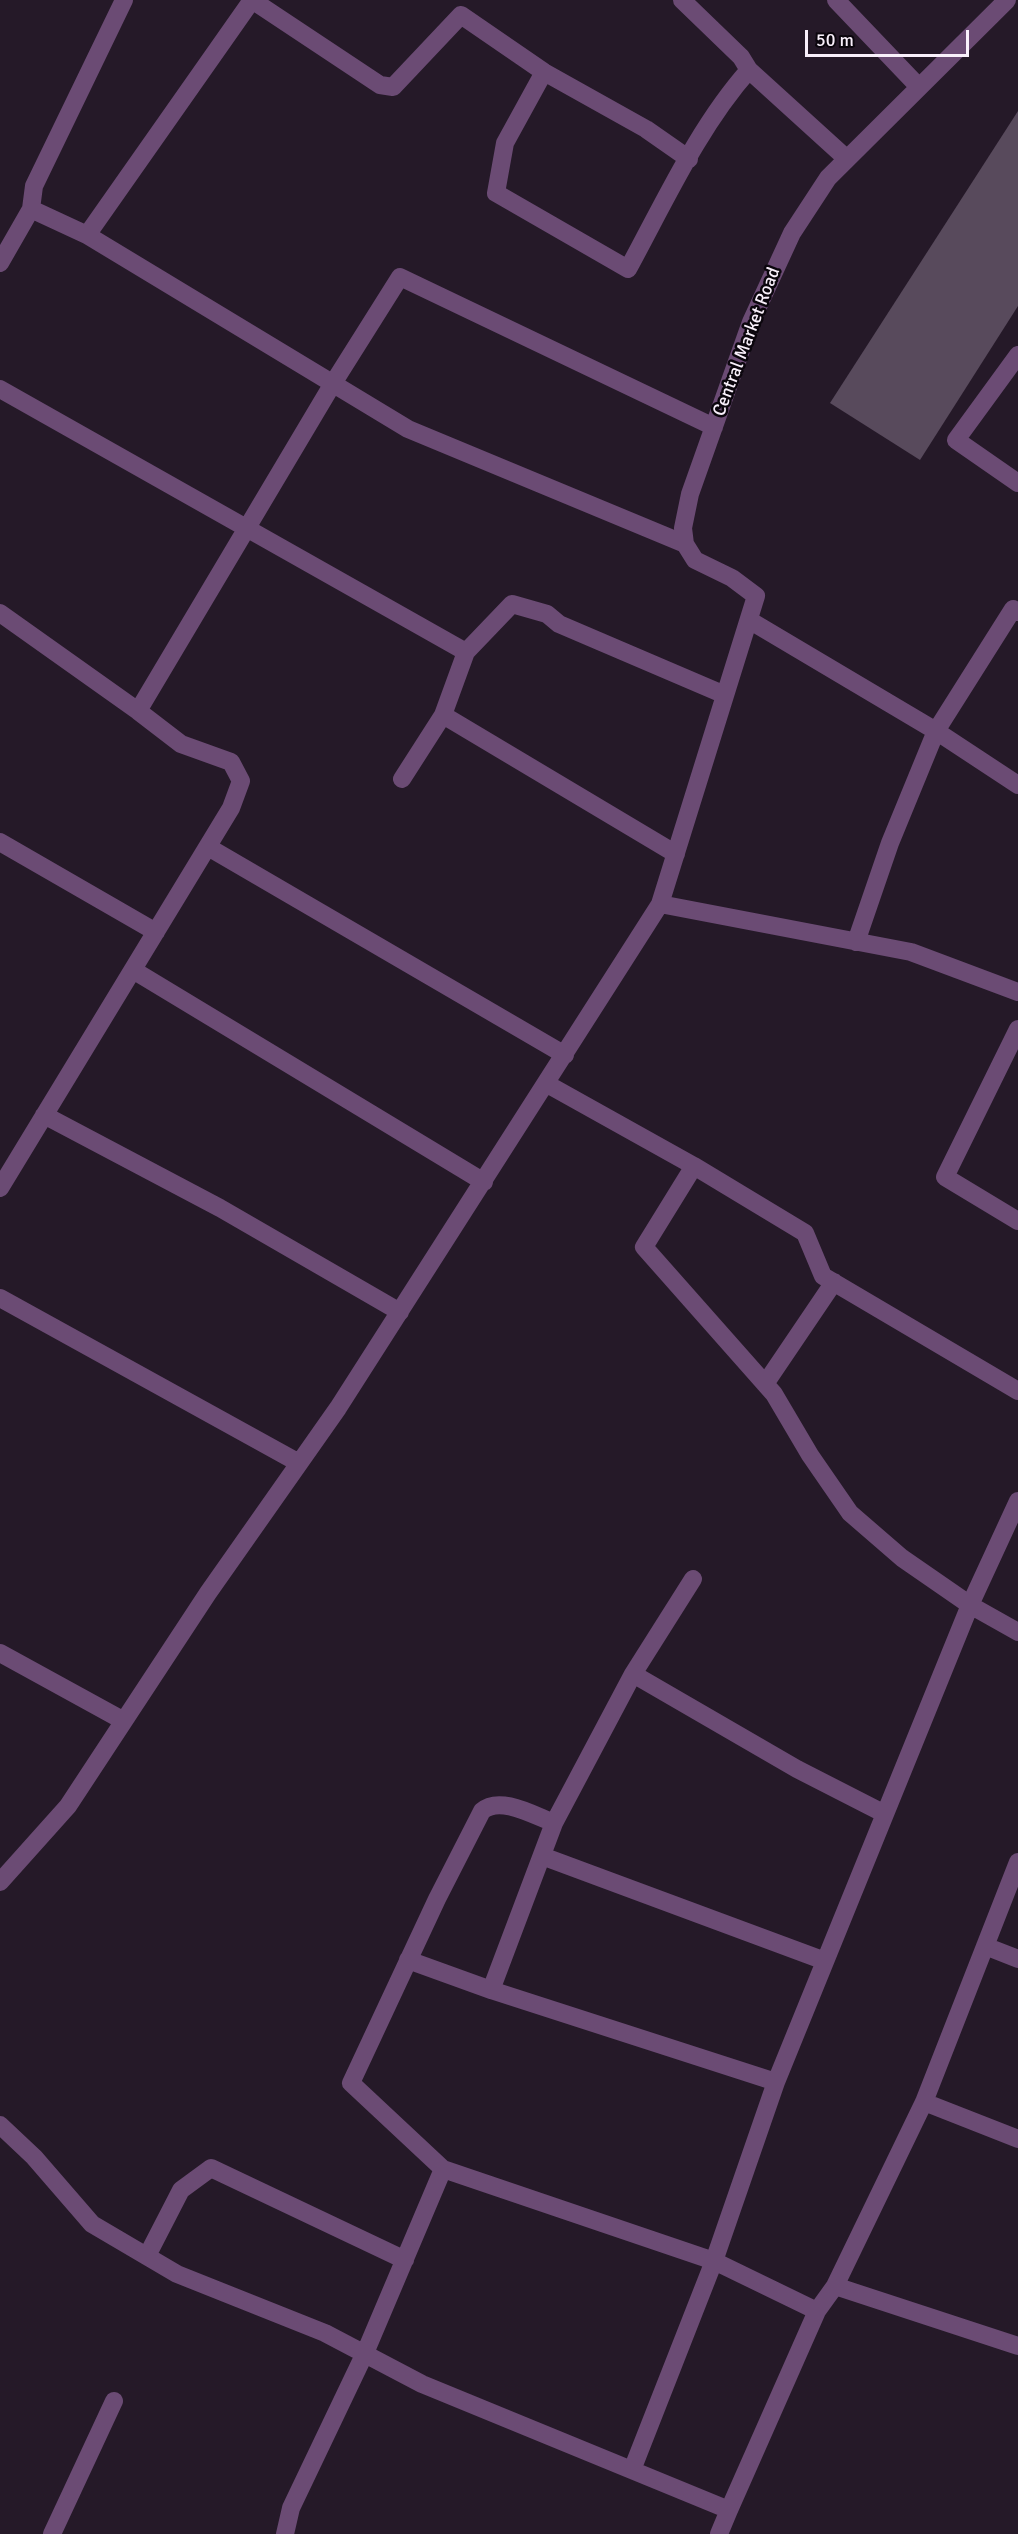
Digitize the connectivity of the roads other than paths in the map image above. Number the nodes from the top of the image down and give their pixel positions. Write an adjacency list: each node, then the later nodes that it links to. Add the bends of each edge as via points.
1 (124, 0): 11 (street, via 34,186)
2 (252, 0): 7 (street, via 380,85 393,87 461,15); 12 (street)
3 (682, 0): 6 (street, via 741,57)
4 (836, 0): 8 (street)
5 (1007, 0): 8 (street, Central Market Road)
6 (748, 70): 9 (street); 10 (street)
7 (544, 72): 9 (street, via 646,129); 9 (street, via 505,143 496,193 628,269)
8 (919, 87): 10 (street, Central Market Road)
9 (688, 159)
10 (847, 159): 17 (street, Central Market Road, via 828,178 792,232 751,322)
11 (31, 209): 12 (street); 13 (street)
12 (87, 235): 15 (street)
13 (0, 263)
14 (1018, 355): 18 (street, via 956,440)
15 (332, 385): 17 (street, via 400,277); 19 (street); 20 (street, via 408,429)
16 (0, 389): 19 (street)
17 (714, 427): 20 (street, Central Market Road, via 690,494 683,528)
18 (1018, 483)
19 (246, 529): 24 (street); 26 (street)
20 (686, 544): 23 (street, via 695,560 732,578 756,596)
21 (1018, 612): 28 (street, via 1013,609)
22 (0, 613): 26 (street)
23 (749, 620): 25 (street); 28 (street)
24 (466, 652): 25 (street, via 512,604 547,614 559,624); 27 (street)
25 (725, 695): 33 (street)
26 (138, 711): 32 (street, via 181,744 231,762 241,781 231,808)
27 (443, 715): 29 (street); 33 (street)
28 (936, 731): 30 (street); 36 (street, via 890,843)
29 (402, 779)
30 (1018, 785)
31 (0, 842): 35 (street)
32 (208, 847): 35 (street); 40 (street)
33 (676, 854): 34 (street)
34 (660, 904): 36 (street); 40 (street)
35 (156, 932): 37 (street)
36 (856, 942): 38 (street, via 911,952)
37 (133, 970): 42 (street); 44 (street)
38 (1018, 992)
39 (1018, 1029): 46 (street, via 945,1177)
40 (566, 1055): 41 (street)
41 (547, 1084): 43 (street); 44 (street)
42 (45, 1115): 45 (street); 49 (street, via 220,1208)
43 (694, 1166): 47 (street, via 806,1233 823,1276); 50 (street, via 644,1246)
44 (484, 1182): 49 (street)
45 (0, 1188)
46 (1018, 1221)
47 (834, 1282): 50 (street); 51 (street)
48 (0, 1298): 52 (street)
49 (399, 1312): 52 (street)
50 (765, 1384): 55 (street, via 850,1513 902,1558)
51 (1018, 1391)
52 (299, 1463): 59 (street)
53 (1018, 1501): 55 (street)
54 (693, 1579): 58 (street)
55 (970, 1605): 56 (street); 60 (street)
56 (1018, 1632)
57 (0, 1653): 59 (street)
58 (633, 1674): 60 (street, via 797,1769); 61 (street)
59 (124, 1721): 64 (street, via 68,1806)
60 (885, 1814): 68 (street)
61 (554, 1823): 62 (street); 67 (street, via 502,1805 488,1805 462,1846)
62 (542, 1856): 68 (street); 69 (street)
63 (1018, 1862): 65 (street)
64 (0, 1881)
65 (985, 1946): 66 (street); 71 (street)
66 (1018, 1959)
67 (408, 1960): 69 (street); 74 (street, via 351,2083)
68 (825, 1961): 70 (street)
69 (491, 1990): 70 (street)
70 (776, 2082): 77 (street)
71 (924, 2102): 73 (street); 78 (street)
72 (0, 2125): 75 (street, via 34,2157 92,2224)
73 (1018, 2139)
74 (443, 2169): 76 (street); 77 (street)
75 (147, 2256): 76 (street, via 181,2190 211,2168); 81 (street, via 177,2274)
76 (405, 2260): 81 (street)
77 (714, 2261): 79 (street); 83 (street)
78 (835, 2286): 79 (street); 80 (street)
79 (817, 2311): 84 (street)
80 (1018, 2346)
81 (365, 2353): 83 (street, via 422,2384); 86 (street, via 291,2508)
82 (114, 2401): 85 (street)
83 (632, 2470): 84 (street)
84 (729, 2510): 87 (street)
85 (52, 2534)
86 (285, 2534)
87 (719, 2534)

